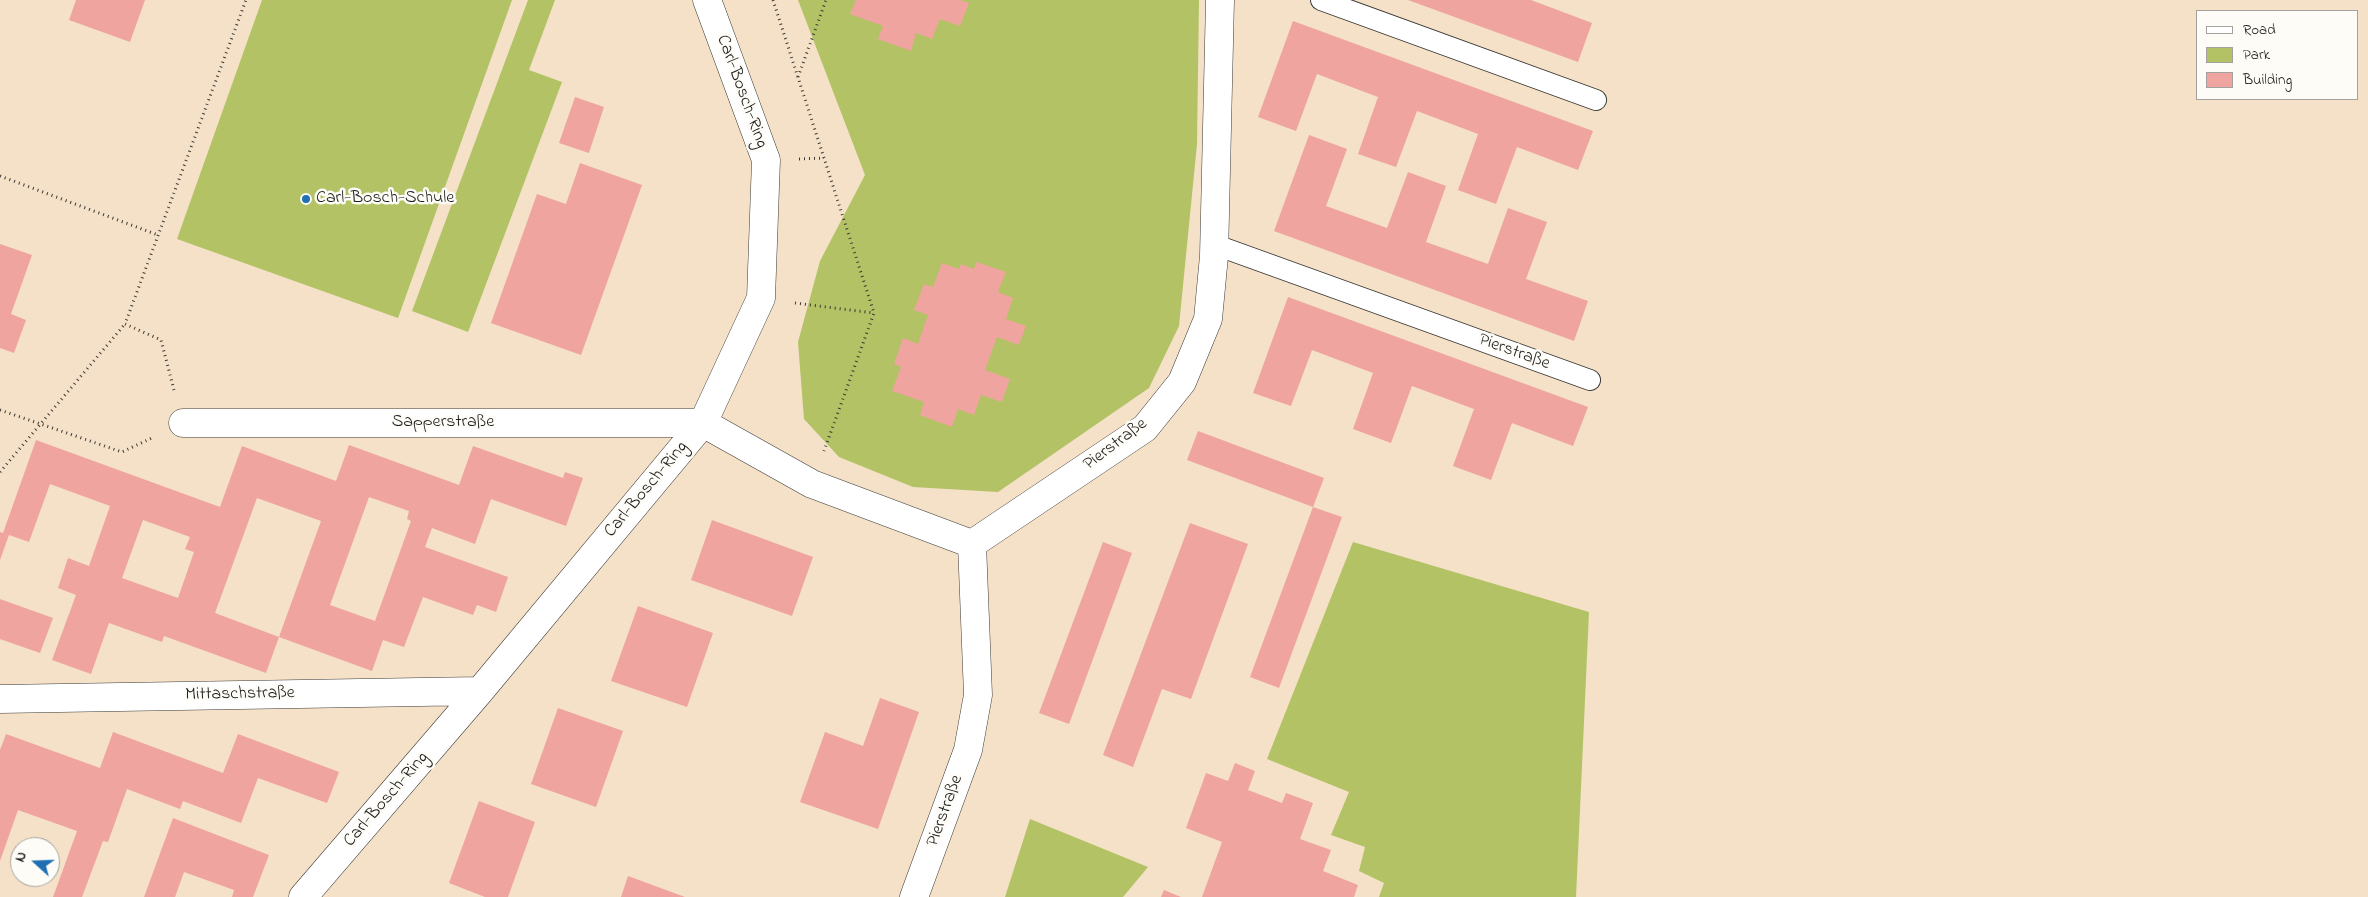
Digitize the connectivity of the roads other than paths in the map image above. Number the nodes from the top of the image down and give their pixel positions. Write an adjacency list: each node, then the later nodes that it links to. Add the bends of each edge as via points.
1 (707, 0): 8 (street, Carl-Bosch-Ring, via 766,160 761,298)
2 (1220, 0): 5 (street, Pierstraße)
3 (1321, 0): 4 (lane)
4 (1596, 100)
5 (1214, 244): 6 (lane, Pierstraße); 9 (street, Pierstraße, via 1208,319 1182,382 1145,428)
6 (1590, 380)
7 (183, 423): 8 (street, Sapperstraße)
8 (703, 423): 9 (street, via 812,484); 10 (street, Carl-Bosch-Ring)
9 (972, 544): 13 (street, Pierstraße, via 978,695 968,750)
10 (480, 691): 11 (street, Mittaschstraße); 12 (street, Carl-Bosch-Ring)
11 (0, 699)
12 (303, 897)
13 (914, 897)

